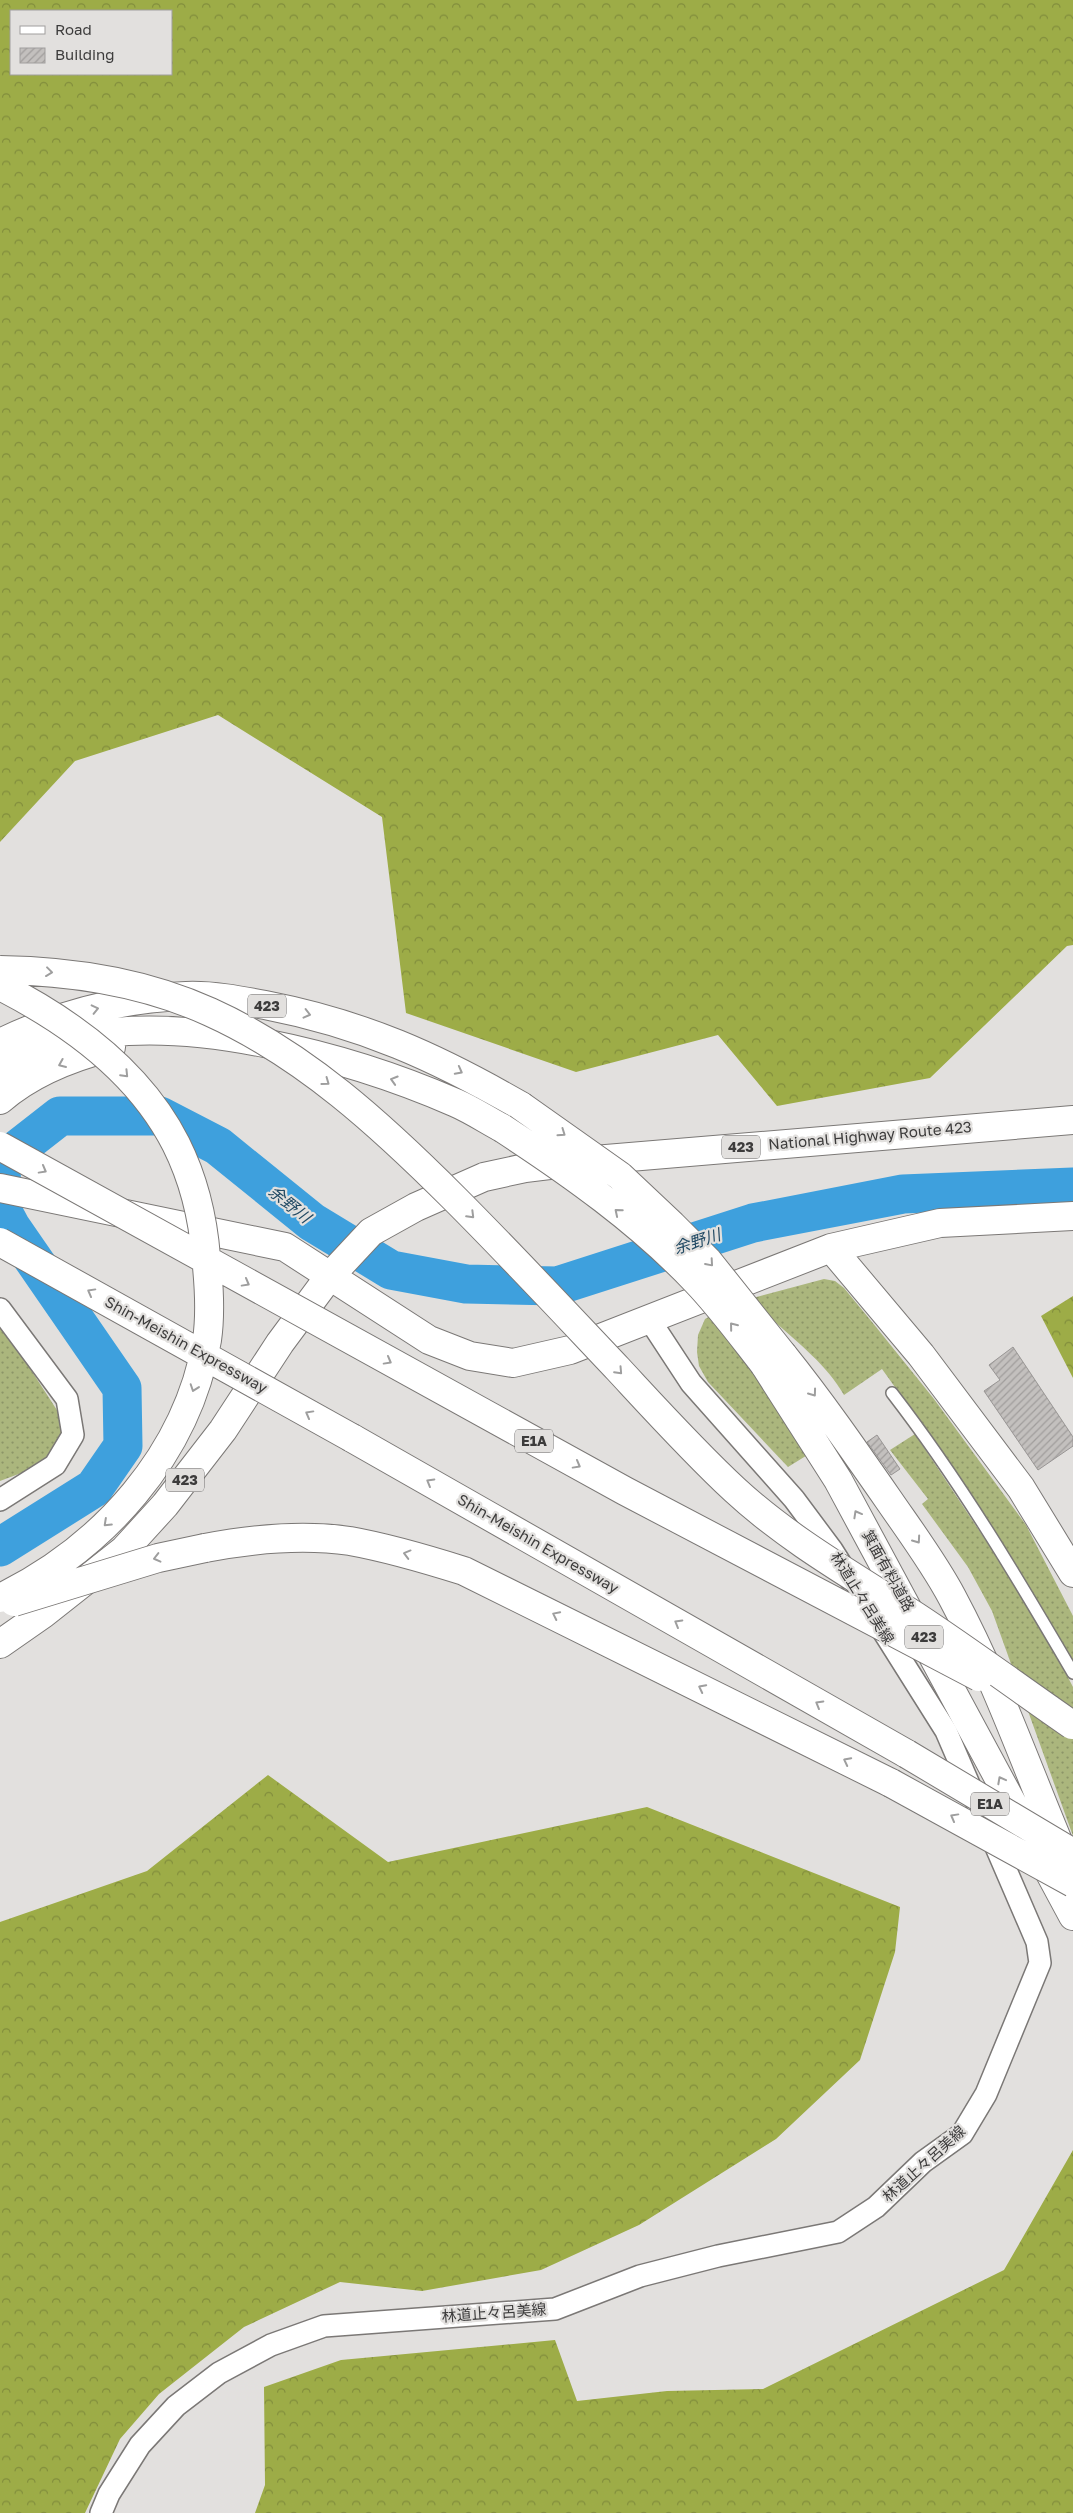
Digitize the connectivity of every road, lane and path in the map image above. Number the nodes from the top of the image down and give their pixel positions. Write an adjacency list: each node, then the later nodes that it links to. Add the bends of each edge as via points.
1 (0, 970): 26 (main road, one-way to 26, bridge, via 35,970 96,978 149,990 209,1011 292,1058 398,1141 738,1493 815,1551 934,1628)
2 (0, 986): 22 (main road, one-way to 22, bridge, via 39,1005 102,1050 155,1111 175,1143 192,1180 201,1216 209,1283 207,1339 192,1394 171,1444 120,1511 88,1541)
3 (211, 1034): 5 (main road, 423, via 163,1031 71,1039); 6 (main road, one-way to 6, via 126,1043 89,1053 28,1079); 16 (main road, 423, one-way to 3, bridge, via 648,1236 583,1184 502,1128 458,1104 417,1087 279,1046)
4 (0, 1043): 16 (main road, 423, one-way to 16, bridge, via 72,1014 131,1000 188,996 234,999 336,1021 386,1038 434,1058 521,1106 620,1176 708,1261)
5 (0, 1068)
6 (0, 1100)
7 (1073, 1120): 13 (main road, National Highway Route 423 / 423, via 525,1168 484,1177 416,1207 371,1232)
8 (0, 1146): 26 (main road, E1A, one-way to 26, bridge, via 625,1491)
9 (10, 1190): 13 (main road, via 286,1248)
10 (1073, 1216): 12 (main road, via 940,1223)
11 (0, 1242): 27 (main road, Shin-Meishin Expressway / E1A, one-way to 11, bridge, via 907,1754)
12 (831, 1248): 15 (main road); 21 (main road, via 921,1355 1021,1488)
13 (329, 1277): 15 (main road, via 429,1340 470,1356 514,1363 570,1350); 24 (main road, National Highway Route 423 / 423, via 165,1505 124,1550 44,1614)
14 (0, 1308): 18 (street, via 67,1399 73,1435 55,1465)
15 (649, 1319): 31 (street, 林道止々呂美線, via 691,1383 794,1499 832,1550 950,1740 1037,1942 1040,1963 986,2094 962,2134 923,2162 876,2207 838,2232 718,2256 640,2276 555,2309 324,2326 271,2345 219,2373 176,2406 140,2445 109,2494)
16 (773, 1359): 28 (main road, 423, one-way to 28, via 806,1383 952,1595 988,1670); 30 (main road, 箕面有料道路 / 423, one-way to 16)
17 (892, 1393): 25 (lane, via 922,1431 1016,1575)
18 (29, 1482): 19 (street); 20 (street)
19 (0, 1484)
20 (0, 1500)
21 (1073, 1573)
22 (0, 1598)
23 (0, 1606): 29 (main road, one-way to 23, bridge, via 890,1782 464,1571 404,1552 348,1541 294,1538 244,1541 158,1558)
24 (0, 1644)
25 (1073, 1672)
26 (1072, 1726)
27 (1073, 1853)
28 (1073, 1876)
29 (1073, 1883)
30 (1073, 1916)
31 (101, 2513)

